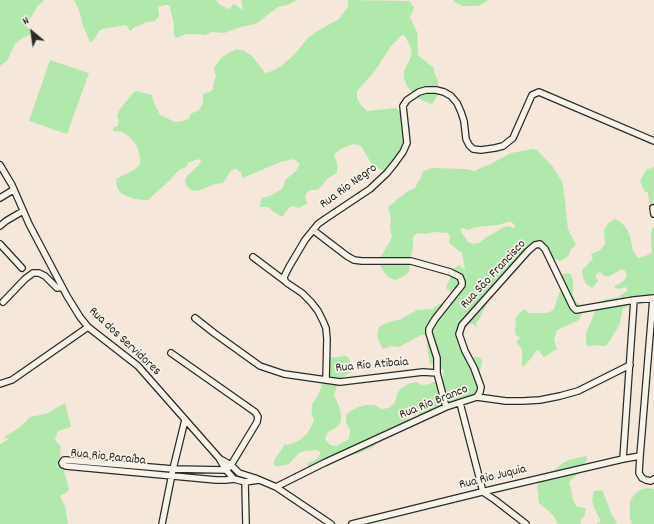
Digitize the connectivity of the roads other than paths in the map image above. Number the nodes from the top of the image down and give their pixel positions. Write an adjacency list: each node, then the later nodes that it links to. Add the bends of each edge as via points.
1 (654, 141): 7 (street, Rua Rio Negro, via 539,92 532,95 513,138 495,148 473,149 466,139 464,122 457,103 444,92 426,90 407,100 403,106 407,143 396,163 377,183 325,218)
2 (0, 165): 3 (street, Rua dos Servidores)
3 (14, 190): 4 (street); 5 (street, Rua dos Servidores)
4 (0, 198)
5 (23, 211): 6 (street); 12 (street, Rua dos Servidores)
6 (0, 226)
7 (312, 230): 11 (street, Rua Rio Negro, via 288,266); 20 (street, via 354,260 411,261 460,277 462,285 434,319 429,330 437,358)
8 (0, 244): 10 (street)
9 (253, 256): 11 (street)
10 (22, 268)
11 (285, 281): 21 (street, via 311,302 326,328)
12 (62, 287): 15 (street, via 57,288 45,276 33,273); 17 (street, Rua dos Servidores)
13 (654, 298): 14 (street, Rua São Francisco); 27 (street)
14 (634, 300): 19 (street); 23 (street, Rua São Francisco, via 576,310 545,249 540,244 535,245 462,325 459,334 480,387)
15 (3, 302)
16 (195, 318): 21 (street, Rua Rio Atibaia, via 260,366 284,374)
17 (88, 327): 22 (street, via 12,380); 26 (street, Rua dos Servidores, via 138,366)
18 (171, 353): 30 (street, via 257,414 257,422)
19 (630, 365): 23 (street, Rua Rio Branco, via 578,391 560,396 523,402); 29 (street)
20 (437, 373): 21 (street, Rua Rio Atibaia, via 424,372 340,382); 25 (street)
21 (326, 380)
22 (0, 384)
23 (477, 397): 24 (street, Rua Rio Branco)
24 (460, 403): 25 (street, Rua Rio Branco); 40 (street)
25 (446, 407): 39 (street, Rua Rio Branco)
26 (184, 420): 28 (street, Rua dos Servidores); 31 (street)
27 (640, 456): 29 (street, Rua Rio Juquia); 36 (street, via 640,476 648,481)
28 (219, 458): 30 (street, Rua dos Servidores); 32 (street, Rua dos Servidores)
29 (623, 459): 40 (street, Rua Rio Juquia)
30 (231, 465): 32 (street); 33 (street, Rua dos Servidores)
31 (173, 469): 32 (street, Rua Rio Paraíba); 34 (street); 34 (street, Rua Rio Paraíba, via 66,460 62,463 66,466)
32 (226, 470): 35 (street, Rua dos Servidores)
33 (239, 474): 35 (street); 37 (street)
34 (172, 475): 35 (street, Rua Rio Paraíba); 41 (street)
35 (234, 479): 38 (street, Rua Rio Paraíba)
36 (654, 479)
37 (259, 480): 38 (street); 39 (street)
38 (245, 482): 42 (street)
39 (276, 487): 43 (street)
40 (483, 492): 44 (street, Rua Rio Juquia); 45 (street)
41 (162, 524)
42 (246, 524)
43 (331, 524)
44 (352, 524)
45 (526, 524)

